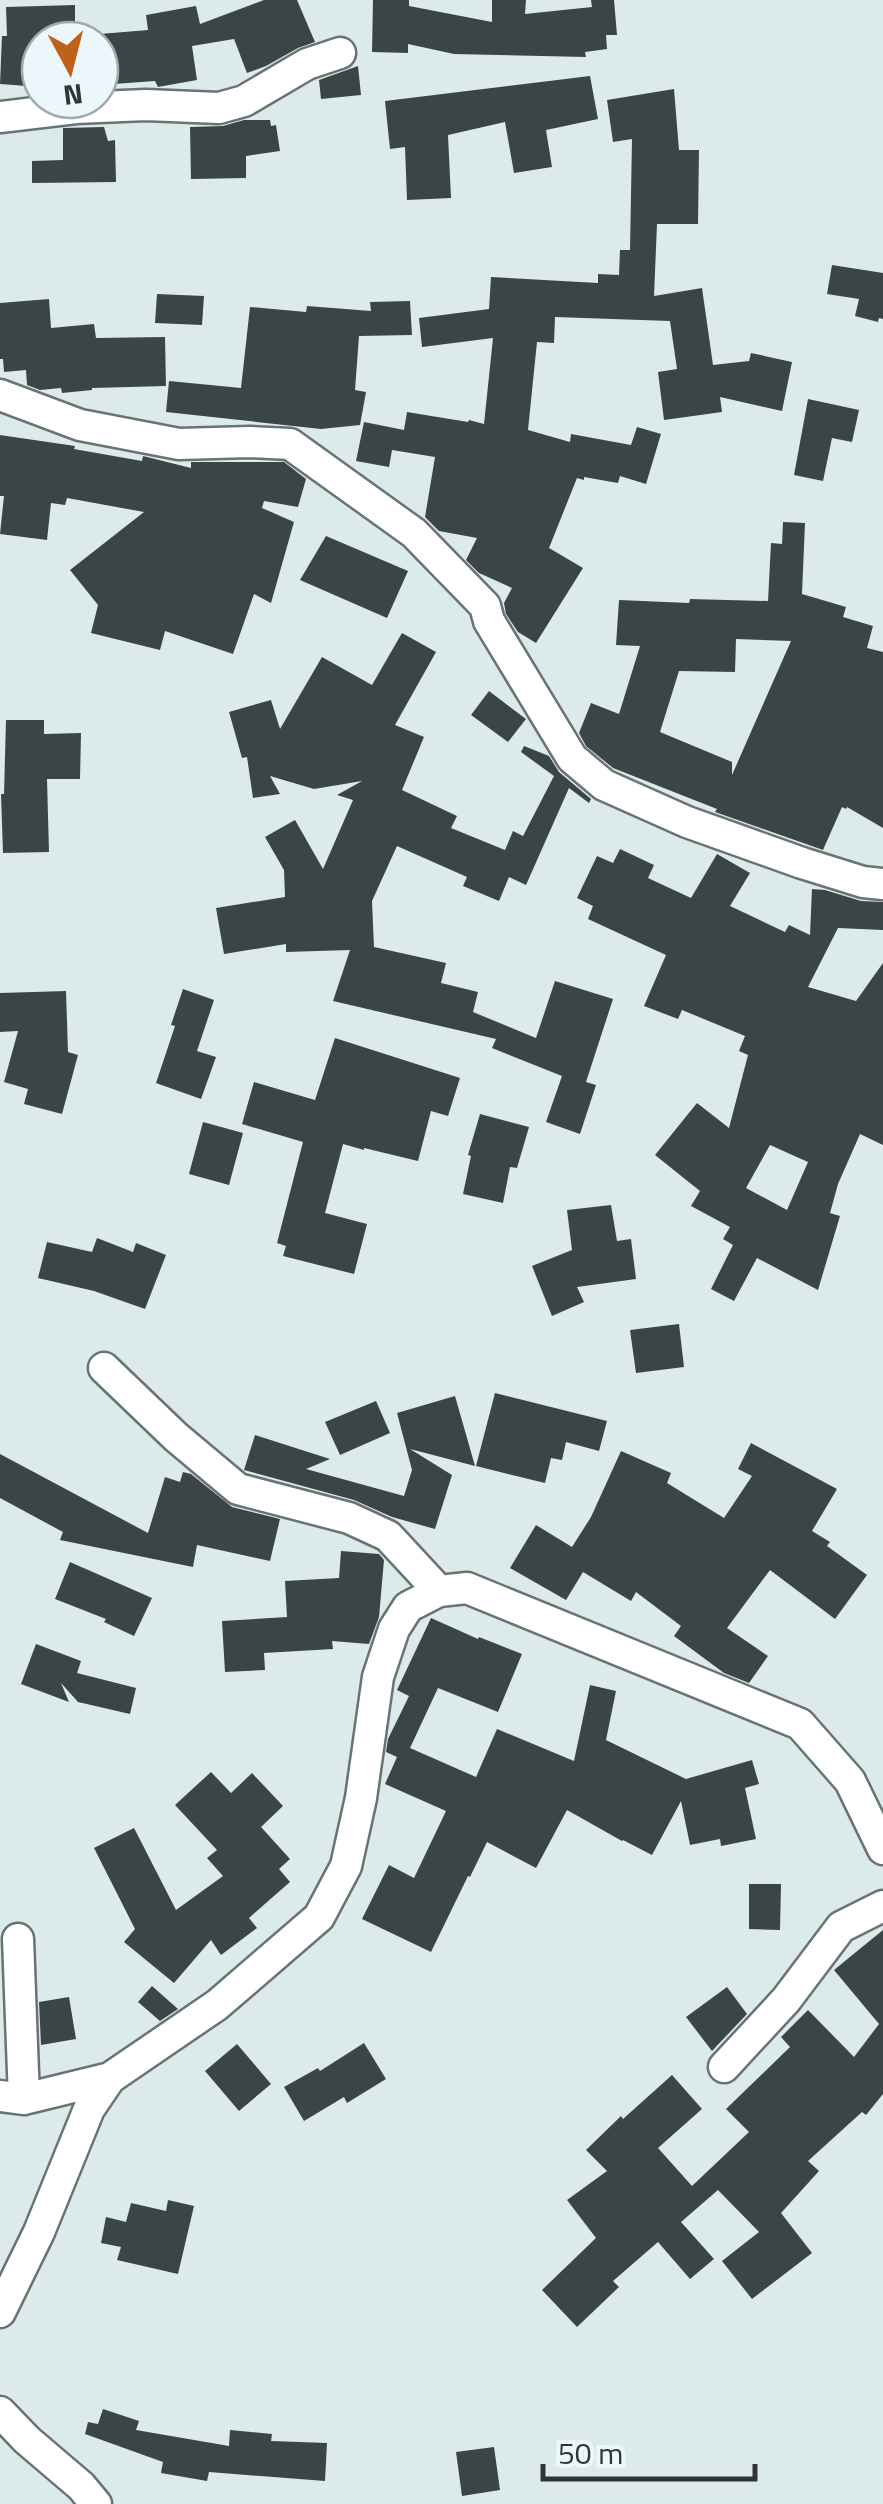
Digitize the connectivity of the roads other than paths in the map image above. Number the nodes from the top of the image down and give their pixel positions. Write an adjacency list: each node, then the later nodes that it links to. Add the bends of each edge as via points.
1 (340, 54): 2 (street, via 219,108 146,105)
2 (0, 117)
3 (0, 395): 4 (street, via 80,425 179,444 290,444 414,534 485,606 572,758 604,785 686,822)
4 (883, 884)
5 (104, 1368): 6 (street, via 238,1489 349,1518 388,1536)
6 (439, 1591): 7 (street, via 467,1588 800,1724 850,1781); 11 (street, via 408,1607 394,1629 378,1677 346,1866 320,1917 217,2005)
7 (883, 1849)
8 (883, 1906): 10 (street, via 841,1927)
9 (18, 1939): 12 (street)
10 (724, 2067)
11 (110, 2078): 12 (street); 13 (street, via 89,2109)
12 (12, 2098)
13 (0, 2312)
14 (0, 2412): 15 (street)
15 (96, 2504)

